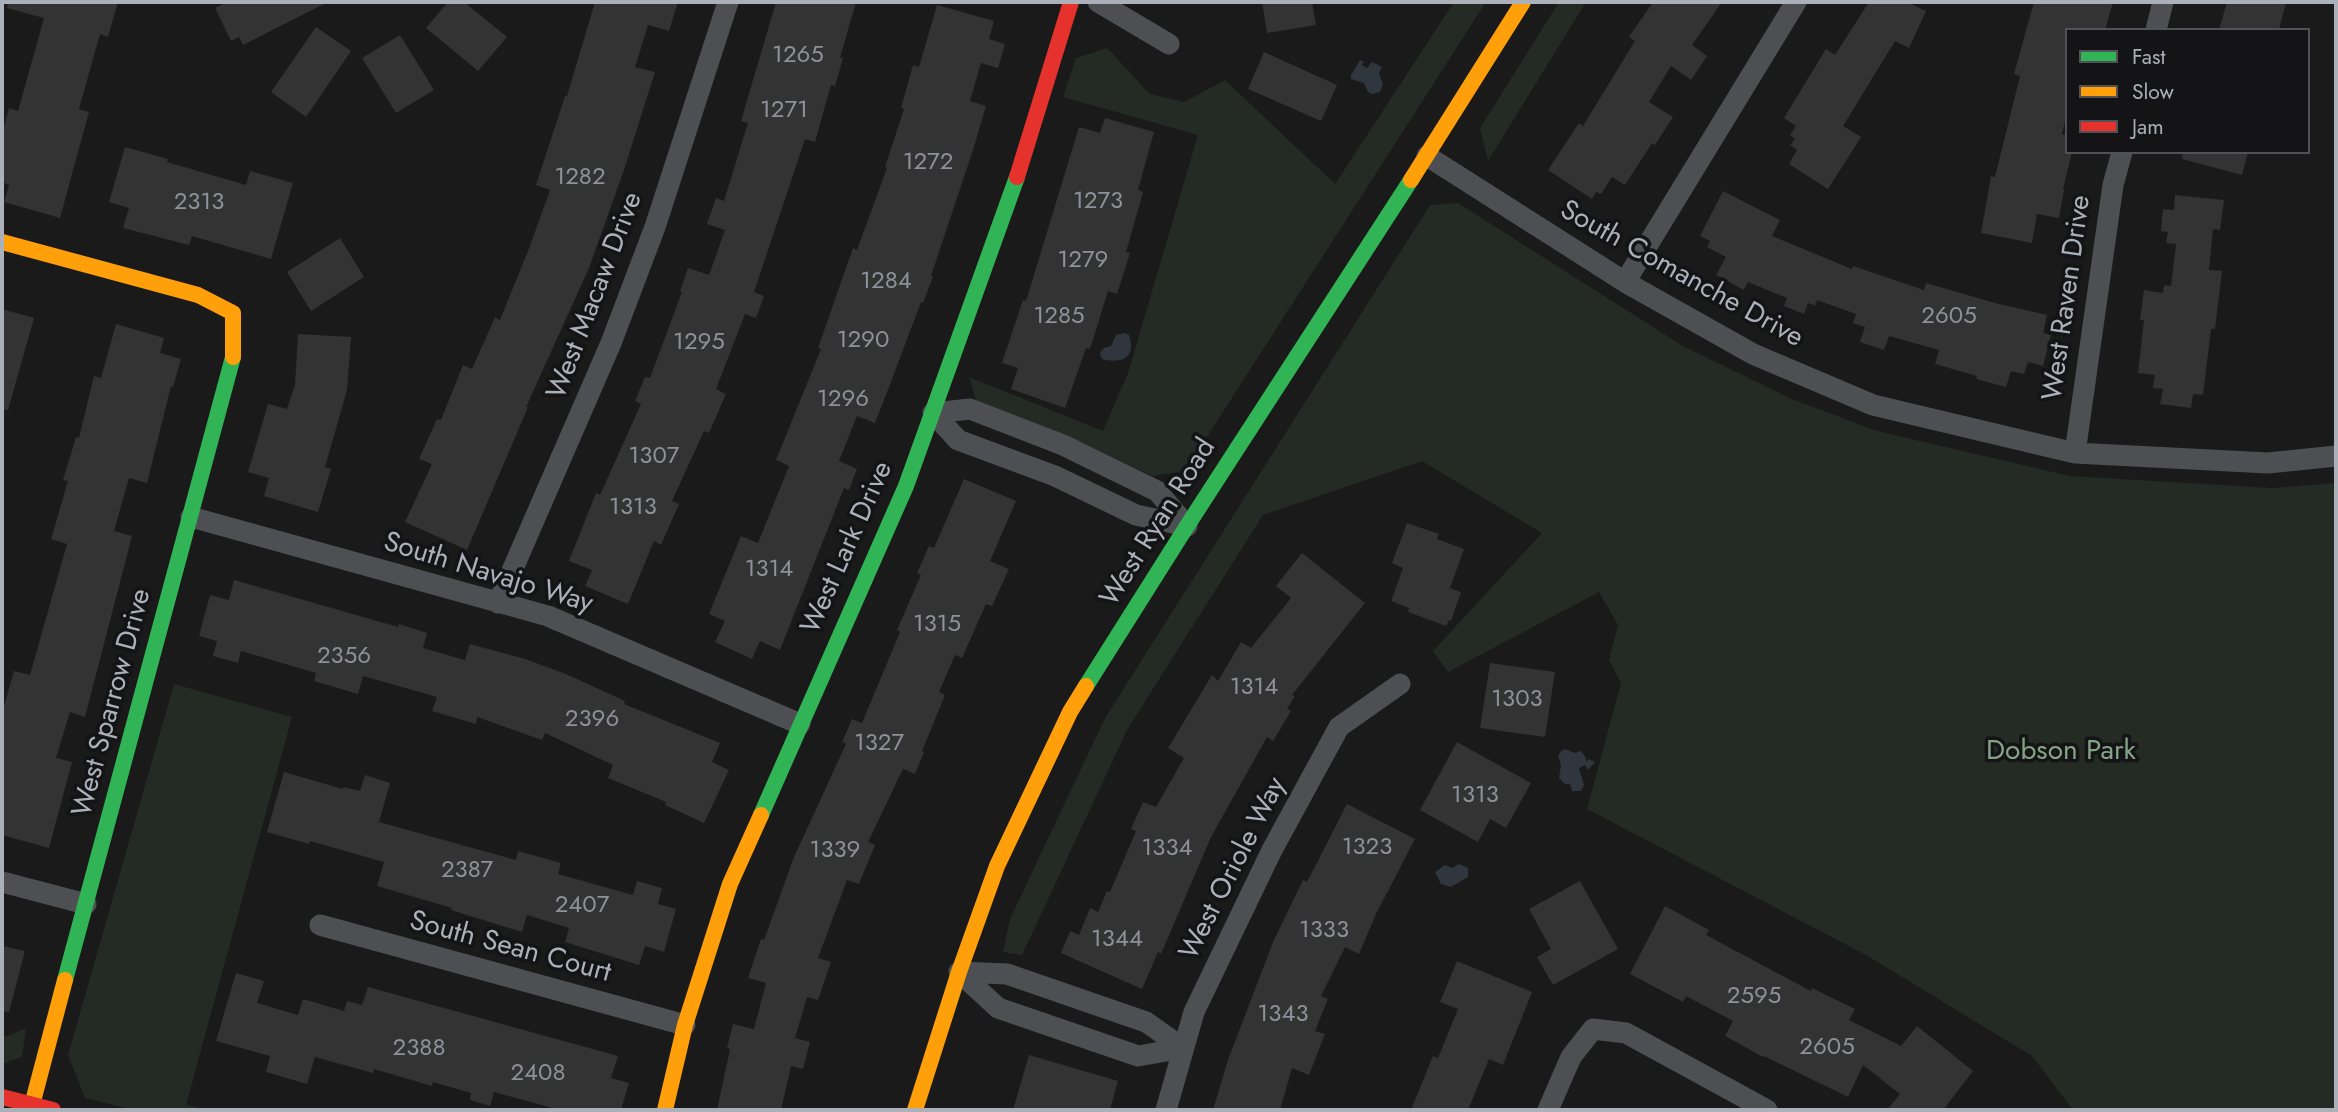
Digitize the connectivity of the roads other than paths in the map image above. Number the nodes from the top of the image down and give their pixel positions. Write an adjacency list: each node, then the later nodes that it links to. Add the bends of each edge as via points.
1 (728, 2): 18 (street, West Macaw Drive, via 655,227 611,344)
2 (1071, 2): 13 (street, West Lark Drive, via 1008,204)
3 (1098, 2): 8 (street)
4 (1523, 2): 10 (street, West Ryan Road)
5 (1796, 2): 12 (street)
6 (2163, 2): 7 (street)
7 (2156, 28)
8 (1169, 44)
9 (2121, 154): 14 (street, West Raven Drive, via 2113,185)
10 (1427, 156): 12 (street, South Comanche Drive); 17 (street, West Ryan Road)
11 (2, 242): 16 (street, West Sparrow Drive, via 198,295 233,313 234,353)
12 (1625, 282): 14 (street, South Comanche Drive, via 1753,354 1873,405)
13 (933, 413): 17 (street, via 958,440 1055,476 1136,516); 17 (street, via 970,410 1062,445 1157,491); 20 (street, West Lark Drive)
14 (2075, 453): 15 (street, South Comanche Drive, via 2268,463)
15 (2336, 456)
16 (191, 517): 18 (street, South Navajo Way); 22 (street, West Sparrow Drive)
17 (1187, 526): 24 (street, West Ryan Road, via 1070,712 997,866)
18 (498, 603): 20 (street, South Navajo Way, via 548,616)
19 (1400, 684): 26 (street, West Oriole Way, via 1339,727 1272,850 1194,1012)
20 (800, 724): 25 (street, West Lark Drive, via 730,884)
21 (2, 882): 22 (street)
22 (86, 904): 28 (street, West Sparrow Drive)
23 (320, 925): 25 (street, South Sean Court)
24 (959, 972): 26 (street, via 1007,974 1146,1022); 26 (street, via 998,1008 1138,1055); 31 (street, West Ryan Road)
25 (685, 1024): 30 (street, West Lark Drive)
26 (1183, 1048): 32 (street, West Oriole Way)
27 (2, 1097): 28 (street)
28 (32, 1105): 29 (street)
29 (53, 1110)
30 (665, 1110)
31 (915, 1110)
32 (1166, 1110)
33 (1548, 1110): 34 (street, via 1571,1056 1594,1029 1626,1033)
34 (1767, 1110)

